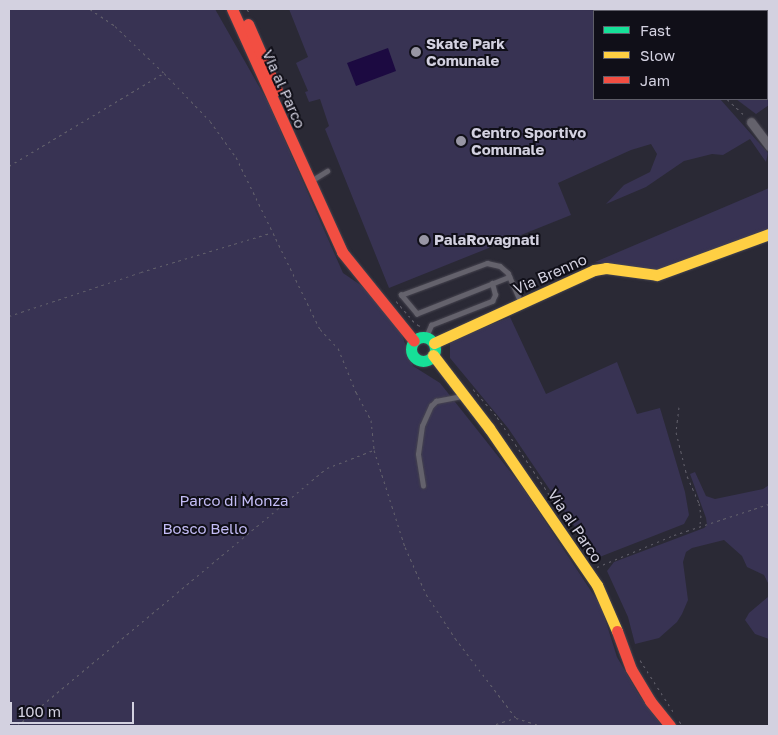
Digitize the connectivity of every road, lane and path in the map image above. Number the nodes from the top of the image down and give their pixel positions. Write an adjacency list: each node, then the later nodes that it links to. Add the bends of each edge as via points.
1 (90, 9): 4 (path, via 115,26)
2 (232, 9): 10 (street, Via al Parco)
3 (240, 9): 10 (street, Via al Parco, via 264,58)
4 (164, 73): 8 (path); 11 (path, via 210,121 236,157)
5 (728, 100): 6 (path)
6 (751, 122): 7 (street)
7 (769, 146)
8 (9, 166)
9 (327, 171): 10 (lane)
10 (310, 182): 17 (street, Via al Parco, via 342,252)
11 (271, 232): 16 (path); 21 (path, via 320,329 338,348 371,420)
12 (769, 234): 15 (street, Via Brenno, via 657,274 606,268 594,270)
13 (510, 276): 14 (lane); 14 (lane, via 500,266 486,262 401,295 417,314); 15 (lane)
14 (492, 283): 18 (lane, via 495,295 492,301 431,325)
15 (521, 303): 18 (street, Via Brenno)
16 (9, 316)
17 (414, 341): 18 (street, Via Brenno); 18 (street, Via al Parco, via 411,348 416,358 427,360)
18 (431, 345): 19 (street, Via al Parco)
19 (463, 396): 22 (lane, via 436,402 426,417 420,432 418,454); 25 (street, Via al Parco)
20 (679, 408): 24 (path, via 676,432 687,476 699,503)
21 (374, 450): 28 (path, via 405,547 426,594); 29 (path, via 327,468)
22 (423, 486)
23 (769, 504): 24 (path)
24 (700, 526): 25 (path)
25 (593, 569): 26 (path); 32 (street, Via al Parco, via 631,669)
26 (601, 572)
27 (636, 653): 33 (path)
28 (516, 718): 30 (path); 31 (path)
29 (17, 726)
30 (490, 726)
31 (543, 726)
32 (670, 726)
33 (683, 726)

